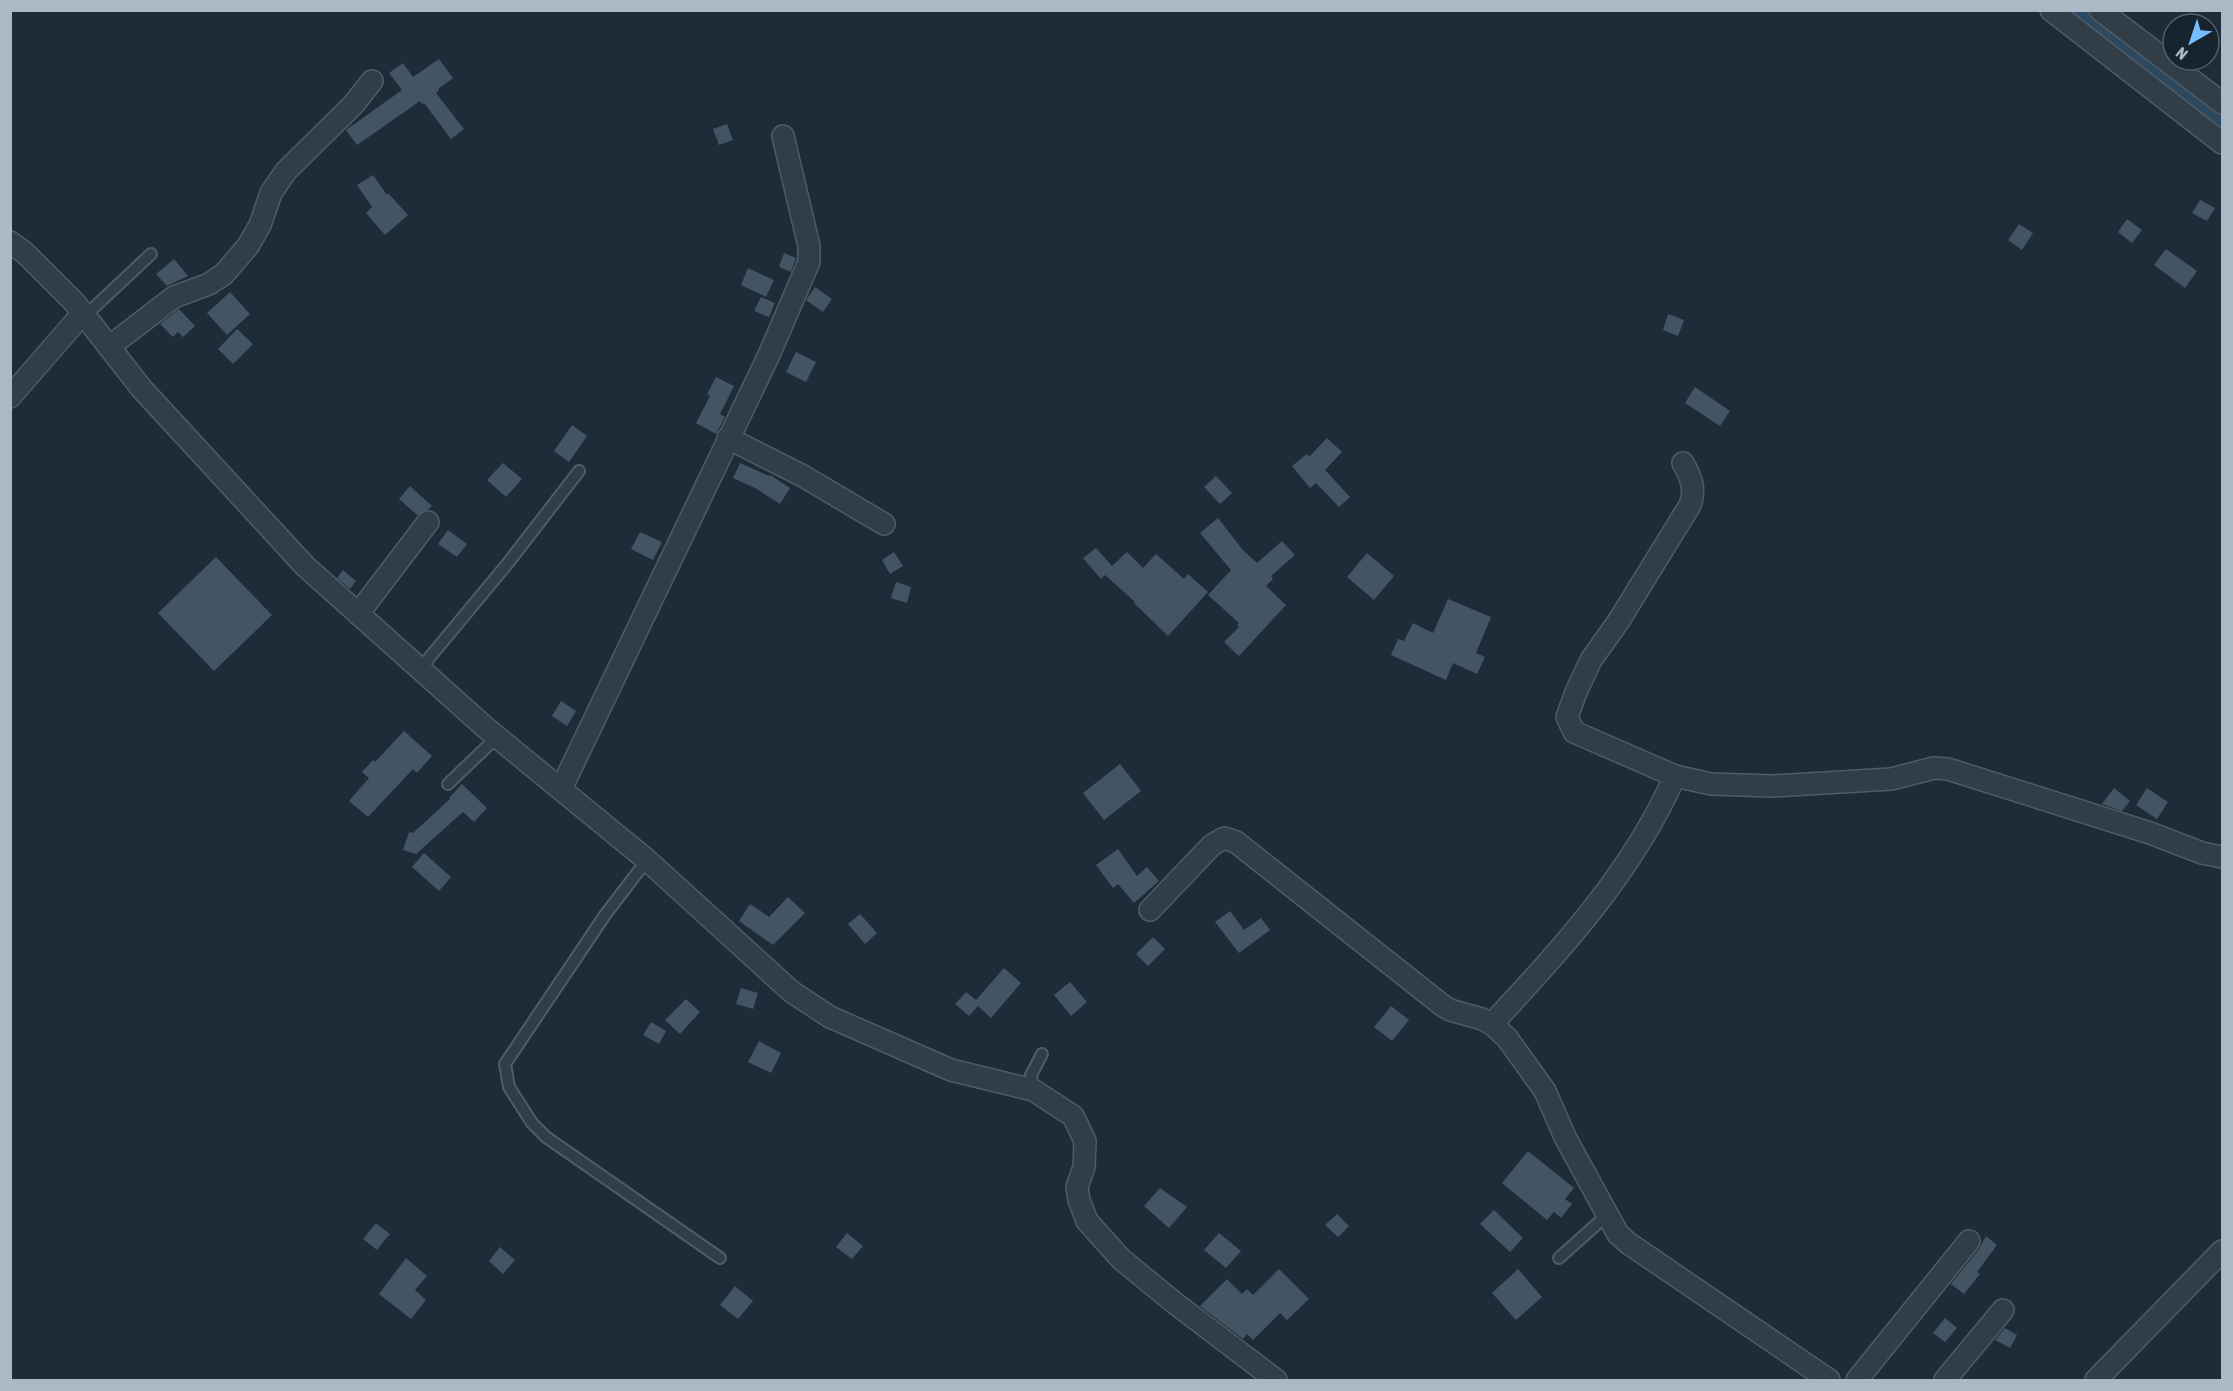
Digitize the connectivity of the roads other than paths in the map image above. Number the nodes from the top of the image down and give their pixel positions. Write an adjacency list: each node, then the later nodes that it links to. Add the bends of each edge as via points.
1 (2051, 10): 6 (street)
2 (2100, 10): 4 (street)
3 (372, 81): 10 (street, via 286,171 271,193 252,239 224,274 174,297)
4 (2223, 103)
5 (783, 136): 12 (street, via 809,246 809,262)
6 (2223, 143)
7 (10, 242): 9 (street)
8 (151, 254): 9 (lane)
9 (84, 315): 10 (street); 11 (street)
10 (109, 347): 17 (street, via 142,389 305,566)
11 (10, 397)
12 (728, 438): 16 (street); 22 (street)
13 (1683, 462): 20 (street, via 1692,478 1694,495 1690,505 1592,660 1567,717 1574,732)
14 (579, 471): 18 (lane)
15 (428, 522): 17 (street)
16 (884, 524)
17 (358, 614): 18 (street)
18 (420, 669): 19 (street)
19 (497, 737): 21 (lane); 22 (street)
20 (1675, 776): 23 (street, via 1711,784 1773,786 1891,779 1934,768 1948,770); 26 (street, via 1644,837 1613,884 1571,938)
21 (448, 784)
22 (561, 789): 24 (street)
23 (2223, 857)
24 (647, 860): 28 (street, via 813,1007 951,1070); 32 (lane, via 605,915 505,1064 509,1086 546,1137)
25 (1150, 910): 26 (street, via 1212,845 1224,838 1236,842 1442,1005)
26 (1492, 1024): 29 (street, via 1507,1038 1545,1091)
27 (1042, 1054): 28 (lane, via 1031,1075)
28 (1033, 1090): 35 (street, via 1073,1116 1085,1141 1084,1167 1077,1187 1087,1221 1121,1259)
29 (1607, 1215): 33 (lane); 36 (street, via 1628,1243)
30 (1969, 1241): 37 (street)
31 (2223, 1251): 39 (street)
32 (720, 1258)
33 (1559, 1258)
34 (2003, 1310): 38 (street)
35 (1276, 1380)
36 (1829, 1380)
37 (1857, 1380)
38 (1945, 1380)
39 (2096, 1380)

